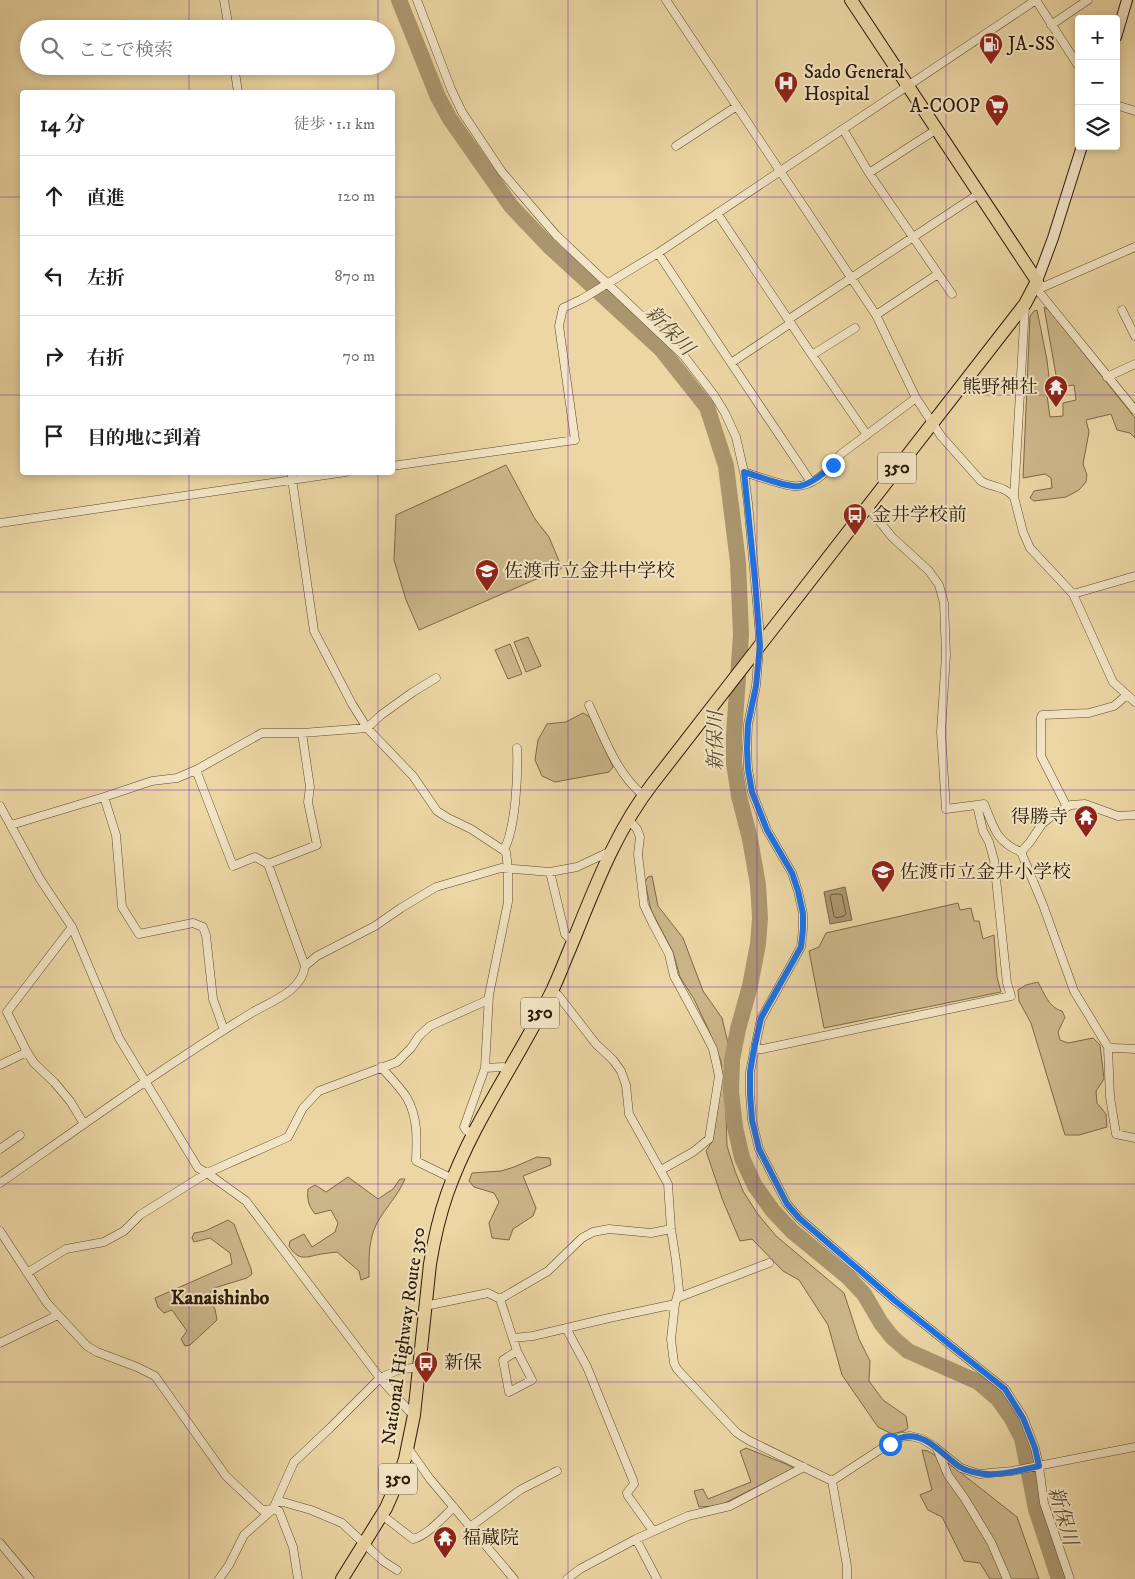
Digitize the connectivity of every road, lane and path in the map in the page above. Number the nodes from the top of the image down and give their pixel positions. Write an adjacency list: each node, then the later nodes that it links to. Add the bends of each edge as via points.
1 (224, 0): 8 (street)
2 (418, 0): 32 (street, via 451,89 493,160 556,235)
3 (666, 0): 15 (street)
4 (851, 0): 13 (highway)
5 (1088, 0): 9 (street)
6 (1127, 0): 10 (main road)
7 (1033, 1): 9 (street); 13 (street)
8 (227, 20)
9 (1051, 24): 11 (street)
10 (1120, 24)
11 (1075, 61)
12 (235, 75): 14 (street)
13 (908, 86): 18 (street); 19 (highway)
14 (238, 90)
15 (737, 106): 20 (street); 22 (street)
16 (1120, 107): 17 (street)
17 (1135, 111)
18 (843, 129): 22 (street); 23 (street)
19 (937, 129): 23 (street); 24 (highway)
20 (676, 146)
21 (1081, 150): 31 (main road)
22 (780, 171): 25 (street); 30 (street)
23 (869, 172): 26 (street)
24 (980, 193): 26 (street); 31 (highway)
25 (717, 213): 28 (street); 37 (street)
26 (914, 237): 29 (street); 30 (street)
27 (1135, 247): 31 (street, via 1043,287)
28 (658, 252): 32 (street); 41 (street)
29 (938, 274): 33 (street); 36 (street)
30 (852, 278): 36 (street); 37 (street)
31 (1037, 281): 34 (highway, National Highway Route 350 / 350); 43 (street, via 1040,293)
32 (608, 284): 48 (street, via 563,308 559,326 575,440); 49 (street, via 684,356 710,389 736,437)
33 (952, 294)
34 (1025, 304): 46 (highway, National Highway Route 350 / 350); 53 (street)
35 (1122, 310): 39 (street)
36 (876, 315): 44 (street)
37 (790, 321): 40 (street); 41 (street)
38 (855, 328): 40 (street)
39 (1135, 336)
40 (812, 355): 47 (street)
41 (731, 363): 52 (street)
42 (1135, 364): 43 (street)
43 (1107, 377): 45 (street)
44 (916, 398): 46 (street); 47 (street)
45 (1135, 410)
46 (933, 423): 53 (street, via 978,478 986,484 1006,489); 54 (highway, National Highway Route 350 / 350)
47 (867, 435): 52 (street)
48 (395, 466)
49 (744, 472): 52 (street, via 793,486); 58 (street, via 754,570)
50 (306, 475): 51 (street)
51 (292, 476): 55 (street); 63 (street, via 314,631)
52 (810, 482)
53 (1014, 496): 57 (street, via 1030,548)
54 (867, 506): 58 (highway, National Highway Route 350 / 350); 69 (street, via 939,585 944,603 946,655 941,732 946,809)
55 (0, 523)
56 (1135, 576): 57 (street)
57 (1073, 594): 60 (street, via 1113,682)
58 (757, 650): 67 (highway, National Highway Route 350 / 350); 88 (street, via 756,686 748,724 748,769 752,792 767,830 792,873 803,914 803,929 801,947 761,1018)
59 (436, 678): 63 (street)
60 (1127, 695): 61 (street); 71 (street, via 1114,706 1089,713 1042,715 1041,756)
61 (1135, 702)
62 (589, 705): 67 (street, via 624,776)
63 (367, 728): 64 (street); 75 (street, via 413,776 437,811)
64 (302, 733): 66 (street, via 262,734); 78 (street, via 310,787 308,802 317,845)
65 (517, 748): 75 (street, via 511,828)
66 (196, 770): 68 (street); 78 (street, via 233,866 255,857)
67 (644, 796): 73 (highway, National Highway Route 350 / 350)
68 (104, 797): 74 (street); 86 (street, via 116,836 122,907 139,934 193,923 204,927 213,999)
69 (977, 805): 77 (street, via 984,804 1004,844); 88 (street, via 994,860 1011,996)
70 (0, 806): 74 (street)
71 (1067, 807): 72 (street, via 1085,804 1118,816); 77 (street, via 1042,824)
72 (1135, 815)
73 (628, 819): 76 (highway, National Highway Route 350 / 350); 101 (street, via 640,837 638,854 644,904 670,954 674,976 713,1049 719,1076 708,1139 693,1152)
74 (10, 825): 81 (street)
75 (504, 850): 79 (street)
76 (611, 851): 80 (street, via 577,867); 82 (highway, National Highway Route 350 / 350)
77 (1021, 852): 87 (street, via 1074,991)
78 (268, 864): 83 (street)
79 (508, 869): 80 (street); 83 (street, via 477,874 436,887); 85 (street, via 507,909)
80 (550, 872): 82 (street, via 565,934)
81 (72, 927): 90 (street, via 7,1012); 95 (street, via 119,1038)
82 (572, 942): 84 (highway, National Highway Route 350 / 350)
83 (305, 966): 86 (street, via 304,975 294,988)
84 (552, 992): 98 (highway, National Highway Route 350 / 350); 101 (street, via 558,994 621,1071 629,1114)
85 (488, 1000): 92 (street, via 430,1026 397,1062); 94 (street)
86 (224, 1030): 95 (street)
87 (1108, 1047): 89 (street); 99 (street, via 1110,1097 1116,1134)
88 (754, 1049): 123 (street, via 750,1072 752,1120 759,1149 787,1204 808,1227 894,1300 1005,1389 1023,1418)
89 (1135, 1049)
90 (27, 1052): 91 (street); 96 (street, via 70,1101)
91 (0, 1065)
92 (381, 1067): 102 (street, via 320,1091 303,1108 288,1137); 103 (street, via 411,1107 416,1124 416,1161)
93 (503, 1067): 94 (street)
94 (485, 1068): 98 (street, via 464,1127)
95 (146, 1082): 96 (street); 102 (street, via 198,1168)
96 (84, 1124): 104 (street)
97 (20, 1134): 100 (street)
98 (474, 1135): 103 (highway, National Highway Route 350 / 350)
99 (1135, 1138)
100 (0, 1149)
101 (661, 1170): 105 (street, via 668,1184)
102 (207, 1173): 108 (street, via 140,1215 124,1231 104,1242 66,1249); 118 (street, via 246,1201)
103 (453, 1179): 111 (highway, National Highway Route 350 / 350, via 434,1240)
104 (0, 1183)
105 (671, 1229): 109 (street, via 651,1233 609,1229 593,1232 582,1238 548,1271); 110 (street, via 679,1290)
106 (0, 1231): 108 (street)
107 (769, 1262): 110 (street)
108 (27, 1273): 112 (street)
109 (500, 1299): 111 (street, via 488,1293); 114 (street)
110 (676, 1301): 113 (street); 124 (street, via 671,1338 677,1369 737,1433)
111 (425, 1306): 117 (highway, National Highway Route 350 / 350)
112 (58, 1315): 115 (street); 127 (street, via 87,1346 155,1376 226,1476 262,1510)
113 (566, 1328): 114 (street); 131 (street, via 587,1367 633,1480 628,1496)
114 (513, 1338): 116 (street)
115 (0, 1343)
116 (517, 1351): 116 (street, via 532,1380 509,1392 503,1360)
117 (419, 1367): 118 (street, via 398,1370); 119 (highway, National Highway Route 350 / 350)
118 (380, 1378): 119 (street); 127 (street, via 294,1462)
119 (414, 1414): 121 (highway, National Highway Route 350 / 350)
120 (935, 1447): 123 (street, via 961,1468 979,1474); 126 (street, via 922,1439 901,1437); 144 (street, via 948,1475 991,1542)
121 (408, 1448): 128 (street); 129 (highway, National Highway Route 350 / 350)
122 (1135, 1448): 123 (street)
123 (1039, 1466): 145 (street, via 1044,1503)
124 (804, 1467): 126 (street); 131 (street, via 730,1506 688,1516)
125 (557, 1470): 130 (street, via 520,1490)
126 (832, 1481): 143 (street)
127 (275, 1506): 134 (street, via 283,1502 342,1523); 137 (street, via 244,1535); 138 (street, via 292,1548)
128 (454, 1507): 129 (street, via 423,1535 413,1539); 130 (street)
129 (382, 1515): 134 (highway, National Highway Route 350 / 350)
130 (470, 1527): 140 (street)
131 (653, 1531): 132 (street)
132 (636, 1539): 141 (street); 142 (street)
133 (0, 1544): 136 (street)
134 (364, 1544): 135 (street); 139 (highway, National Highway Route 350 / 350)
135 (397, 1570)
136 (30, 1579)
137 (219, 1579)
138 (298, 1579)
139 (342, 1579)
140 (514, 1579)
141 (567, 1579)
142 (657, 1579)
143 (847, 1579)
144 (1007, 1579)
145 (1070, 1579)

